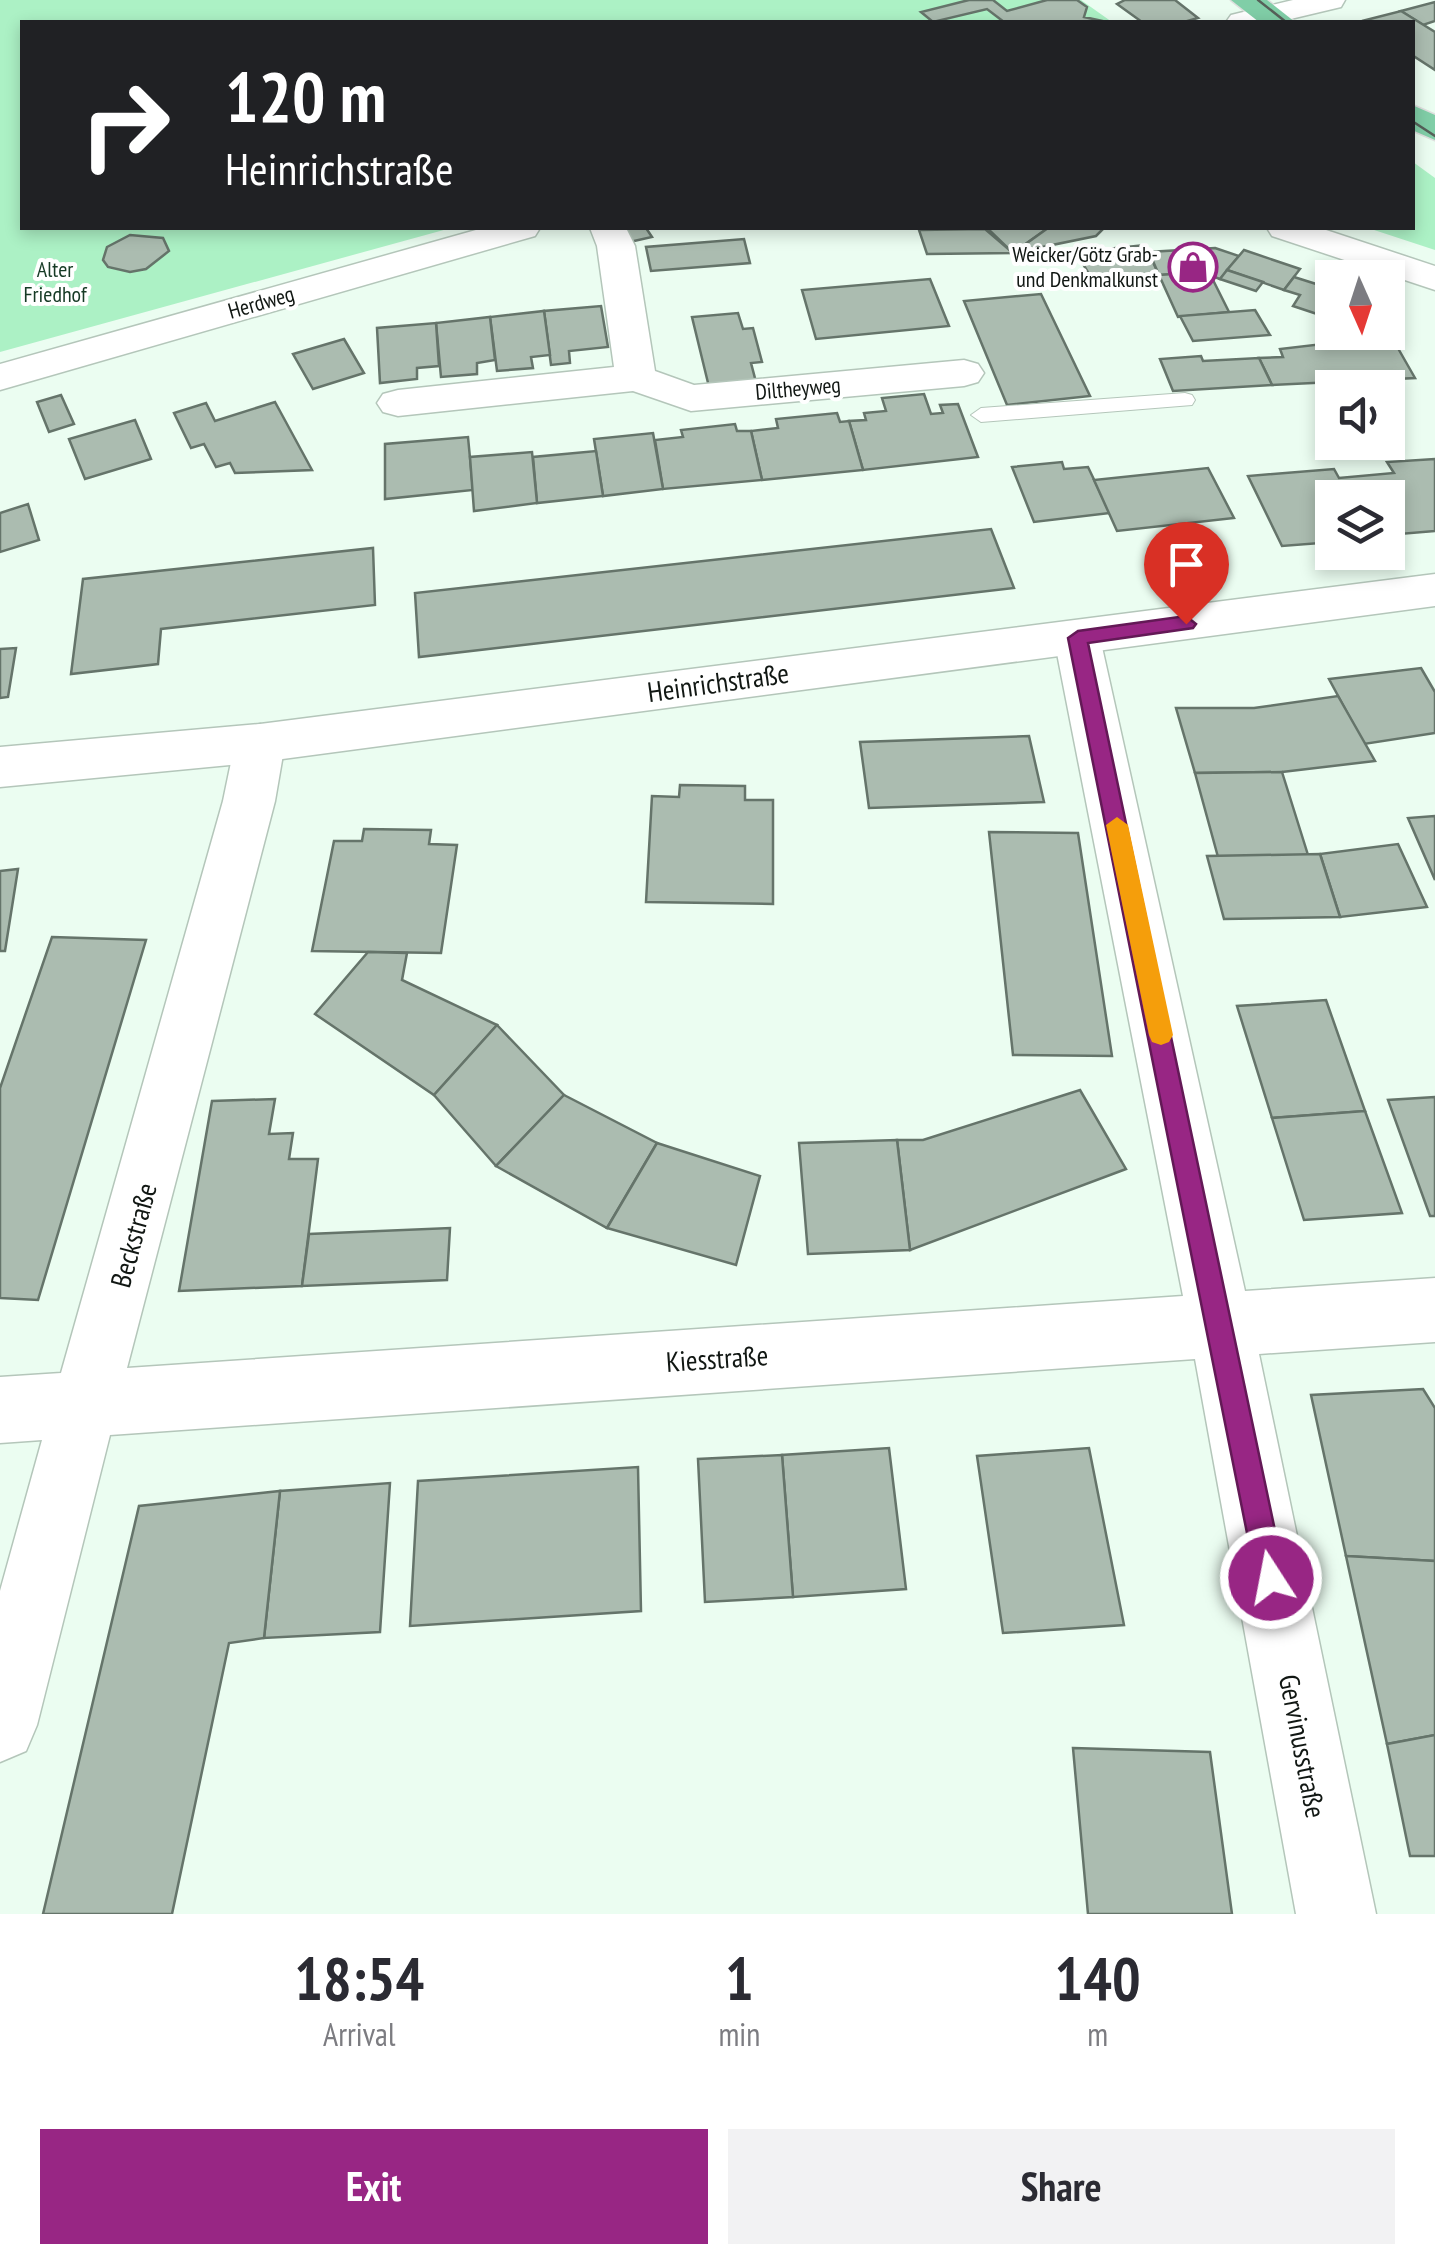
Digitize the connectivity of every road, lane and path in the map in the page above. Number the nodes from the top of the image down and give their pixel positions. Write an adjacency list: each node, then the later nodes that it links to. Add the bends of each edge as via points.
1 (1330, 0): 2 (street)
2 (1259, 15)
3 (515, 230): 8 (street, Herdweg)
4 (609, 230): 9 (street)
5 (1291, 230): 6 (street)
6 (1435, 279)
7 (964, 373): 9 (street, Diltheyweg, via 691,398)
8 (0, 377)
9 (636, 378): 11 (street, Diltheyweg)
10 (1185, 400): 12 (lane)
11 (398, 404)
12 (981, 415)
13 (1435, 590): 14 (street, Heinrichstraße)
14 (1078, 638): 15 (street, Heinrichstraße); 18 (street, Gervinusstraße)
15 (260, 744): 16 (street, Heinrichstraße); 19 (street, Beckstraße)
16 (0, 767)
17 (1435, 1310): 18 (street, Kiesstraße)
18 (1221, 1324): 19 (street, Kiesstraße); 22 (street, Gervinusstraße)
19 (88, 1405): 20 (street, Kiesstraße); 21 (street, Beckstraße)
20 (0, 1410)
21 (0, 1725)
22 (1336, 1914)

